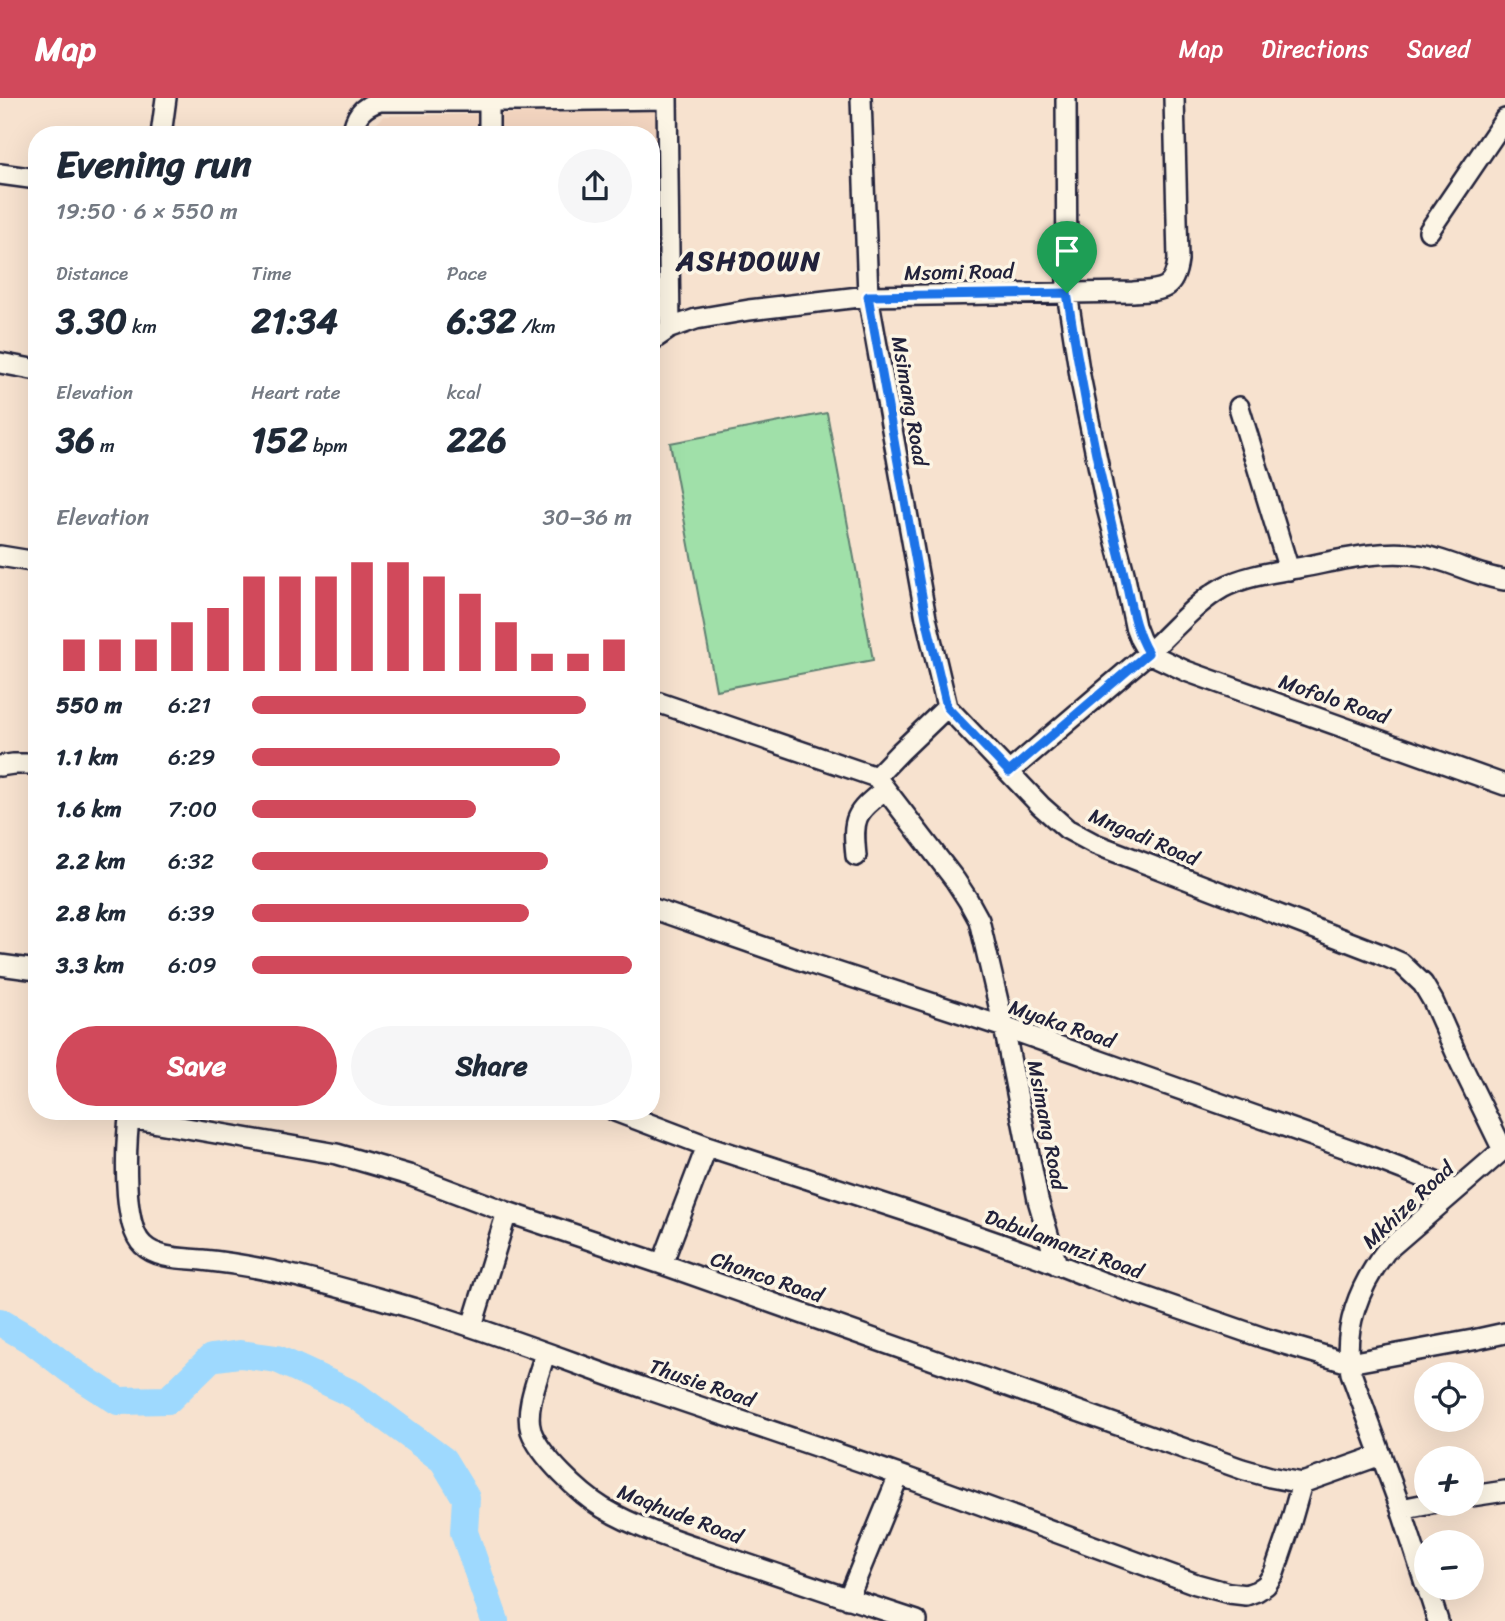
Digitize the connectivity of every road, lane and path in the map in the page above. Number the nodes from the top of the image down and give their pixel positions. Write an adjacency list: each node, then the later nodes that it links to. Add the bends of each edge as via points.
1 (166, 98): 8 (street)
2 (861, 98): 15 (street, Msimang Road)
3 (1066, 98): 14 (street)
4 (1174, 98): 14 (street, Msomi Road, via 1179,228 1176,276 1164,288 1153,290)
5 (667, 99): 6 (street); 16 (street)
6 (489, 101): 9 (street, via 380,101 360,111); 10 (street)
7 (1505, 119): 13 (street)
8 (161, 126)
9 (354, 126)
10 (489, 126)
11 (0, 174): 12 (street)
12 (28, 179)
13 (1429, 231)
14 (1067, 293): 15 (street, Msomi Road); 25 (street, via 1106,504 1135,626)
15 (868, 296): 16 (street, Msomi Road, via 749,310); 27 (street, Msimang Road, via 926,618)
16 (670, 328): 17 (street, Msomi Road)
17 (660, 335)
18 (0, 363): 19 (street)
19 (28, 368)
20 (1239, 407): 23 (street)
21 (0, 556): 22 (street)
22 (28, 561)
23 (1289, 570): 24 (street, via 1367,556 1409,554); 25 (street, via 1244,579 1219,590)
24 (1505, 580)
25 (1148, 653): 30 (street); 32 (street, Mofolo Road, via 1186,671)
26 (660, 703): 31 (street)
27 (947, 707): 30 (street, Mngadi Road); 31 (street, via 900,752)
28 (28, 764): 29 (street)
29 (0, 766)
30 (1009, 772): 42 (street, Mngadi Road, via 1067,829 1095,844 1401,964 1423,984 1433,1001)
31 (881, 783): 33 (street, via 856,819); 37 (street, Msimang Road, via 979,920)
32 (1505, 785)
33 (856, 856)
34 (660, 911): 37 (street, Myaka Road)
35 (1, 966): 36 (street)
36 (28, 969)
37 (1004, 1027): 43 (street, Myaka Road); 46 (street, Msimang Road, via 1038,1200)
38 (130, 1120): 47 (street, Thusie Road, via 129,1215 145,1248 276,1271)
39 (157, 1120): 44 (street, Chonco Road, via 337,1154)
40 (639, 1120): 41 (street, Dabulamanzi Road)
41 (707, 1146): 45 (street); 46 (street, Dabulamanzi Road)
42 (1504, 1149): 43 (street, Mkhize Road)
43 (1456, 1190): 50 (street, Mkhize Road, via 1373,1268 1356,1304)
44 (507, 1212): 45 (street, Chonco Road); 47 (street)
45 (662, 1264): 53 (street, Chonco Road, via 1242,1469)
46 (1057, 1265): 50 (street, Dabulamanzi Road)
47 (472, 1326): 49 (street, Thusie Road)
48 (1505, 1333): 50 (street, Dabulamanzi Road)
49 (545, 1354): 52 (street, Thusie Road); 59 (street, Maqhude Road, via 529,1409 531,1431 549,1461 585,1495 626,1521)
50 (1349, 1363): 51 (street, Mkhize Road)
51 (1381, 1455): 53 (street); 57 (street, Mkhize Road)
52 (899, 1475): 53 (street, Thusie Road, via 1196,1584 1246,1595 1266,1584 1274,1573); 59 (street)
53 (1302, 1483)
54 (1505, 1491): 55 (street)
55 (1484, 1494)
56 (1414, 1506): 57 (street)
57 (1401, 1509): 58 (street, Mkhize Road)
58 (1414, 1550)
59 (848, 1599): 61 (street, Maqhude Road)
60 (1431, 1600): 62 (street, Mkhize Road)
61 (917, 1621)
62 (1438, 1621)

